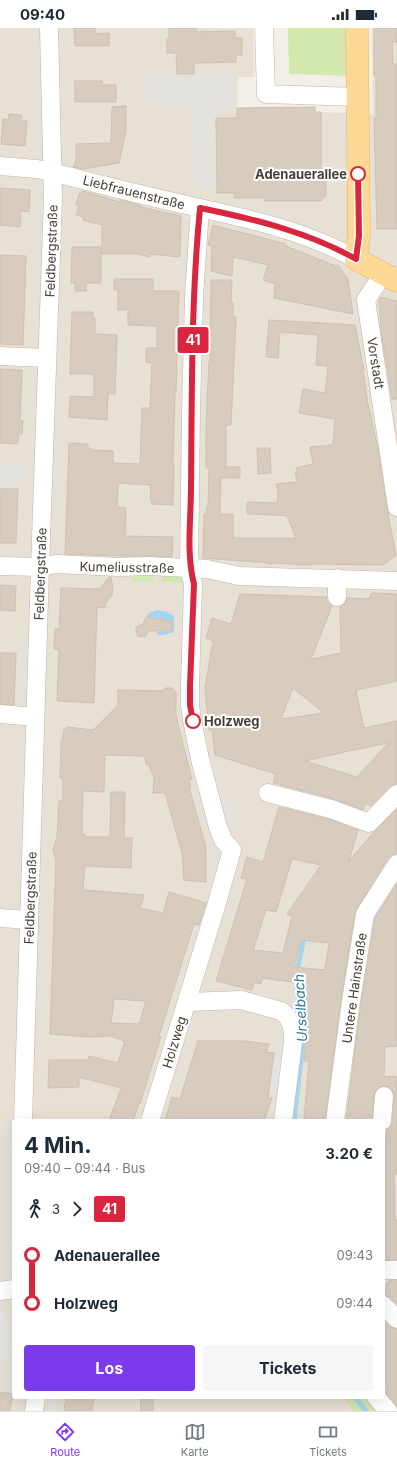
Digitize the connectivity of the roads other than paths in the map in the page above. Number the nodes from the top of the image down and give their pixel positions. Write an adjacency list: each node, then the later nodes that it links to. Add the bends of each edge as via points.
1 (49, 28): 6 (street, Feldbergstraße)
2 (264, 28): 4 (street, via 266,94)
3 (357, 28): 4 (main road)
4 (358, 97): 8 (main road, via 359,236)
5 (0, 166): 6 (street, Liebfrauenstraße)
6 (52, 172): 7 (street, Liebfrauenstraße); 11 (street, Feldbergstraße)
7 (200, 208): 8 (street, Liebfrauenstraße, via 292,231); 16 (street, Holzweg, via 194,296)
8 (356, 259): 9 (main road)
9 (390, 277): 12 (street, Vorstadt, via 366,300)
10 (0, 356): 11 (street)
11 (47, 358): 15 (street, Feldbergstraße)
12 (394, 457): 13 (street, Vorstadt)
13 (397, 507)
14 (0, 566): 15 (street, Kumeliusstraße)
15 (40, 567): 16 (street, Kumeliusstraße, via 56,564); 21 (street, Feldbergstraße)
16 (190, 568): 17 (street, Kumeliusstraße, via 239,576); 27 (street, Holzweg, via 194,584 190,705 200,759 218,828 232,850)
17 (337, 578): 18 (street, Kumeliusstraße); 19 (street)
18 (397, 581)
19 (337, 597)
20 (0, 714): 21 (street)
21 (35, 717): 26 (street, Feldbergstraße)
22 (268, 793): 23 (street, via 331,809 369,823)
23 (397, 794)
24 (397, 864): 32 (street, Untere Hainstraße, via 365,914)
25 (0, 918): 26 (street)
26 (29, 920): 29 (street, Feldbergstraße)
27 (186, 1002): 30 (street, Holzweg); 31 (street, via 241,1000 281,1011 287,1016 293,1032 293,1042)
28 (384, 1096): 33 (street)
29 (23, 1119)
30 (151, 1119)
31 (283, 1119)
32 (335, 1119)
33 (382, 1119)
34 (385, 1270): 35 (street)
35 (397, 1270)
36 (12, 1289): 37 (street)
37 (0, 1291)
38 (385, 1307): 39 (street)
39 (397, 1319)
40 (36, 1399): 42 (street)
41 (378, 1399): 43 (street)
42 (34, 1411)
43 (388, 1411)

